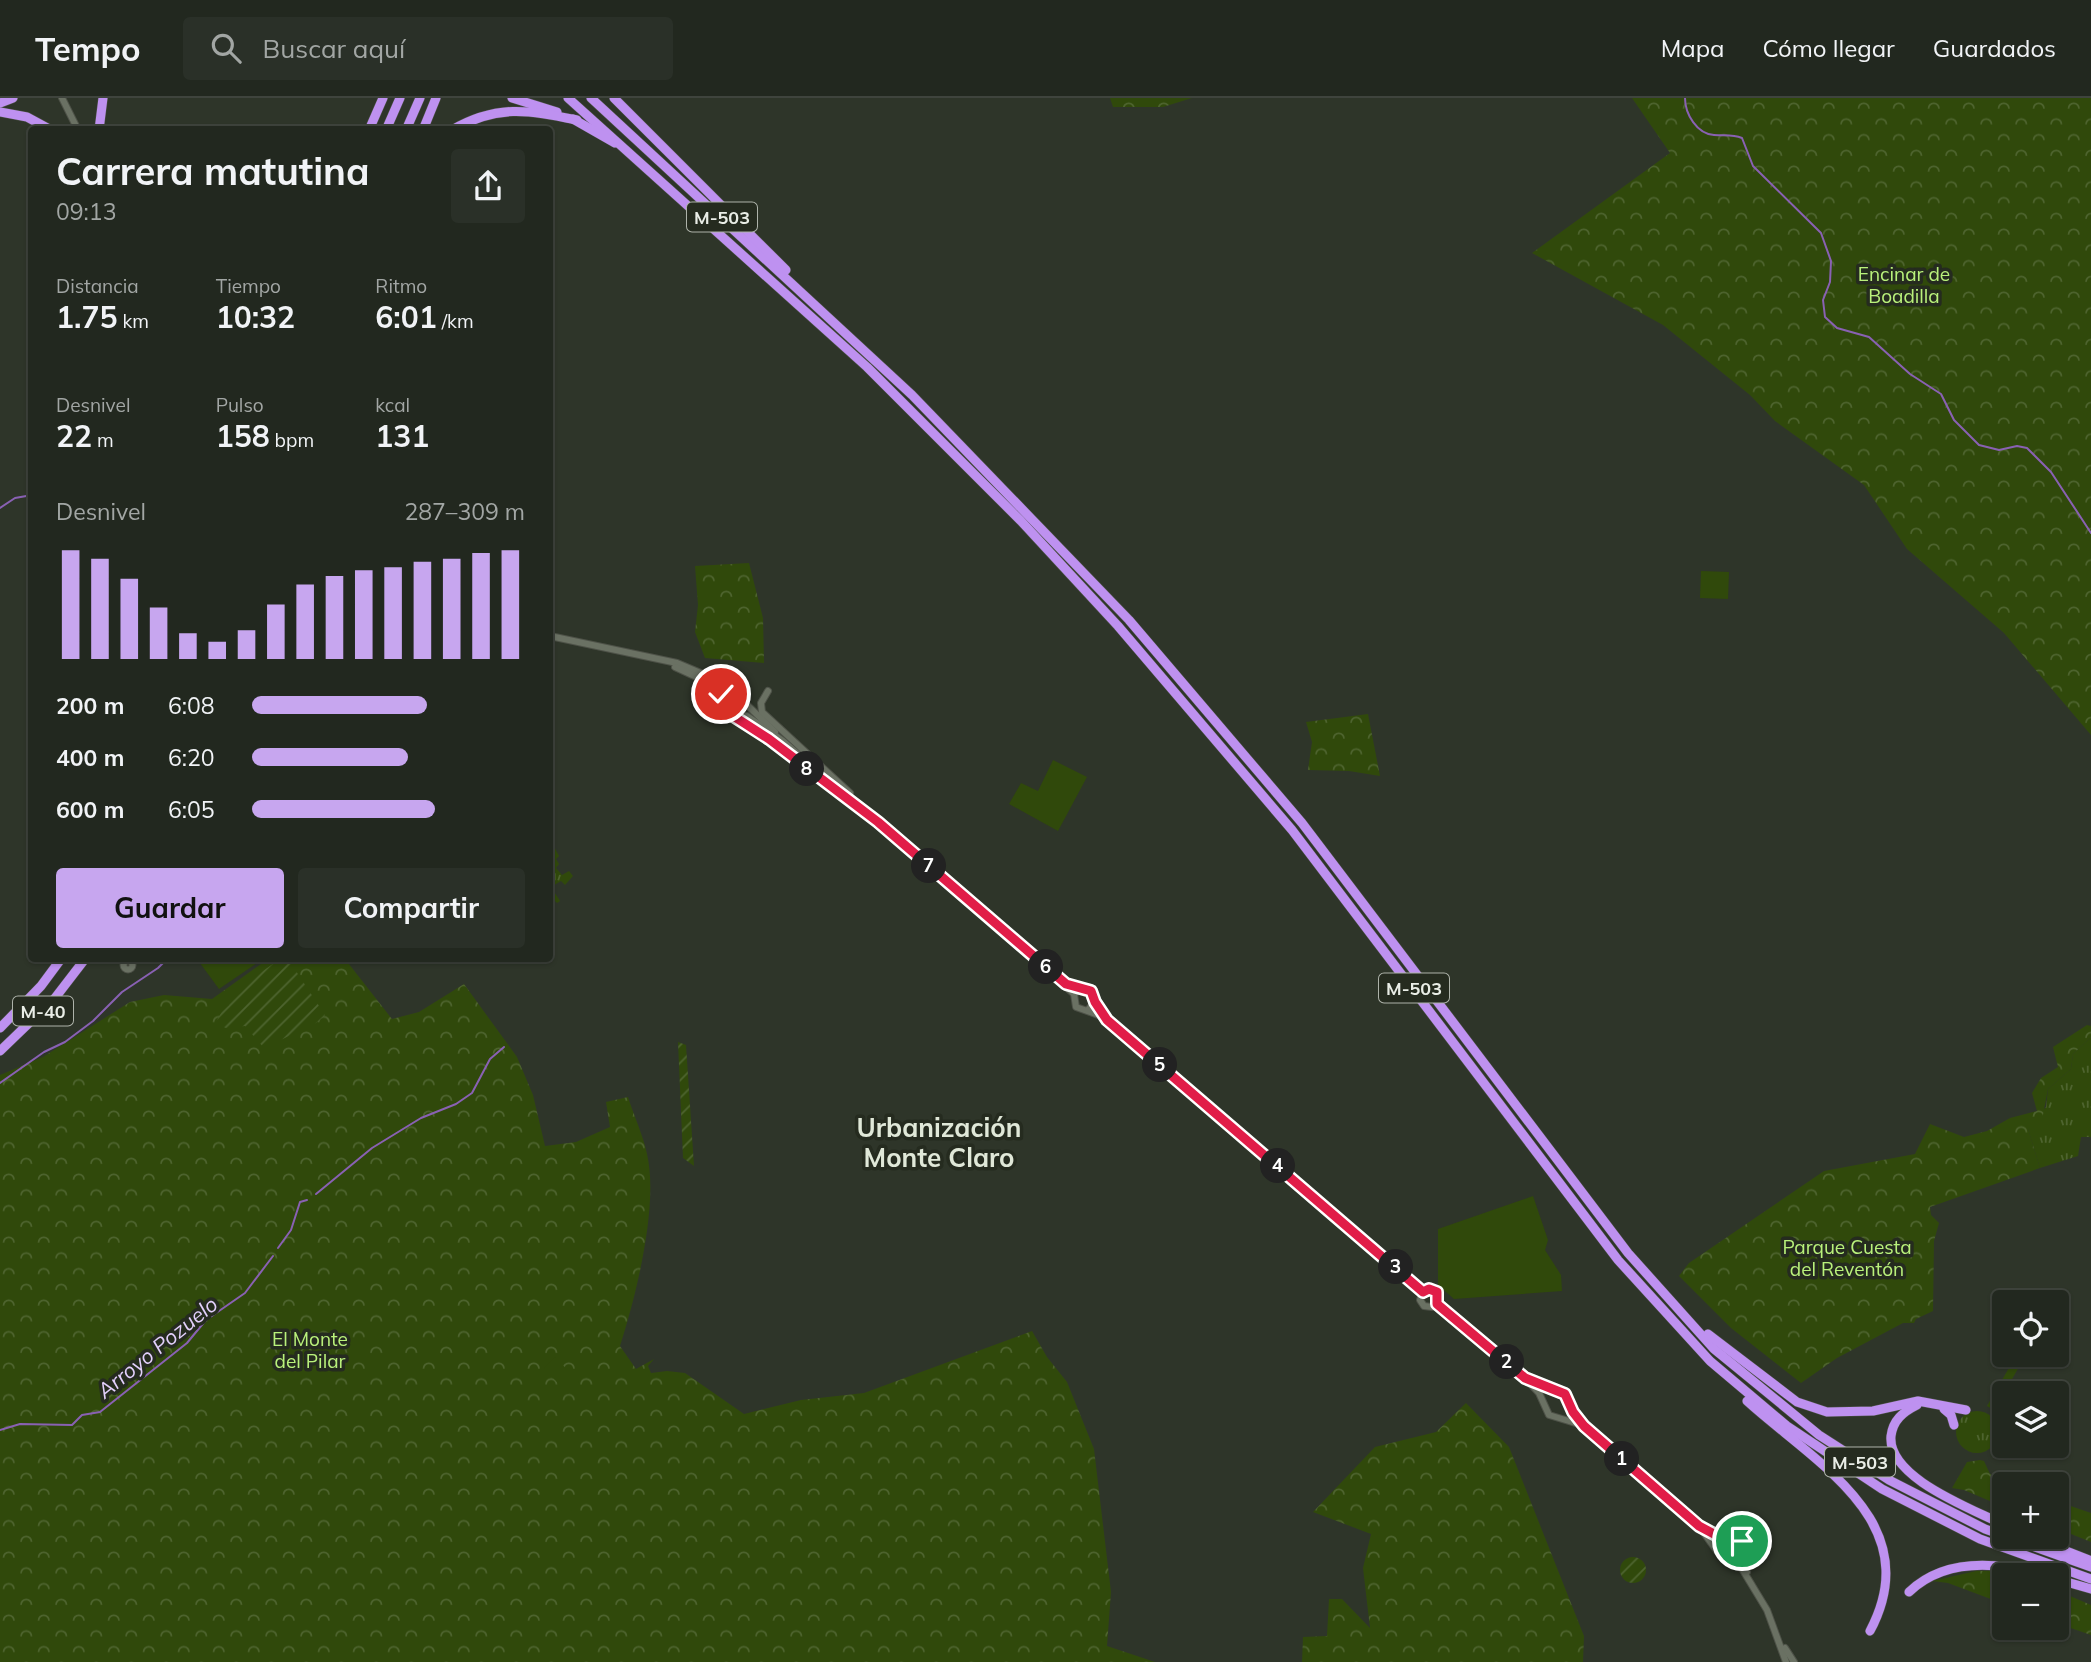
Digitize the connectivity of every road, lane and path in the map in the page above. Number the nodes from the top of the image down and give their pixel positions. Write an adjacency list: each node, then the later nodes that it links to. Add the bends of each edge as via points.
1 (13, 98): 13 (highway)
2 (62, 98): 17 (street)
3 (103, 98): 18 (highway)
4 (383, 98): 19 (highway)
5 (400, 98): 20 (highway)
6 (419, 98): 21 (highway)
7 (436, 98): 22 (highway)
8 (512, 98): 15 (highway, M-503)
9 (568, 98): 25 (highway, M-503)
10 (591, 98): 26 (highway, M-503)
11 (606, 98): 24 (highway)
12 (614, 98): 24 (highway)
13 (0, 103)
14 (0, 112): 16 (highway)
15 (576, 120): 23 (highway, via 506,110); 25 (highway, M-503)
16 (44, 126)
17 (76, 126)
18 (100, 126)
19 (371, 126)
20 (388, 126)
21 (408, 126)
22 (425, 126)
23 (461, 126)
24 (656, 140): 26 (highway)
25 (619, 146): 49 (highway, M-503, via 866,368 1021,521 1118,626 1335,884 1618,1260)
26 (852, 338): 47 (highway, M-503, via 1029,513 1213,716 1354,890)
27 (553, 637): 28 (street)
28 (643, 656): 29 (street, via 685,666); 31 (street, via 694,675)
29 (731, 687): 31 (street); 32 (street, via 743,691)
30 (768, 691): 35 (street, via 762,712)
31 (720, 696): 33 (street, via 721,706)
32 (746, 704): 33 (street); 34 (street)
33 (733, 713): 34 (street, via 747,716); 35 (street)
34 (783, 741): 35 (street)
35 (878, 822): 38 (street)
36 (59, 962): 44 (highway, M-40)
37 (83, 962): 45 (highway, M-40, via 55,998)
38 (1066, 984): 39 (street); 40 (street)
39 (1080, 989): 40 (street); 41 (street, via 1091,991)
40 (1074, 994): 42 (street, via 1076,1007)
41 (1095, 1002): 42 (street); 43 (street)
42 (1088, 1010): 43 (street)
43 (1106, 1018): 46 (street)
44 (0, 1028)
45 (0, 1051)
46 (1423, 1292): 48 (street, via 1437,1292); 48 (street, via 1424,1306)
47 (1666, 1298): 54 (highway, via 1797,1402 1844,1413 1918,1401); 67 (highway, M-503, via 1758,1388 1843,1452 1976,1525)
48 (1437, 1304): 50 (street)
49 (1710, 1361): 69 (highway, M-503, via 1787,1426 1882,1489 1980,1539); 73 (highway, M-503, via 1747,1401 1854,1494 1871,1516 1882,1541 1887,1576 1884,1600)
50 (1525, 1378): 51 (street); 52 (street)
51 (1556, 1390): 52 (street, via 1546,1394); 53 (street, via 1565,1394)
52 (1542, 1403): 55 (street, via 1545,1412)
53 (1569, 1404): 55 (street); 57 (street)
54 (1966, 1410)
55 (1558, 1417): 57 (street)
56 (1954, 1425): 58 (highway, via 1951,1415 1935,1405 1908,1409 1894,1423 1891,1434 1896,1457 1921,1482)
57 (1584, 1426): 59 (street)
58 (1992, 1519)
59 (1699, 1526): 60 (street); 61 (street)
60 (1724, 1540): 61 (street); 62 (street)
61 (1716, 1547): 64 (street)
62 (1732, 1548): 64 (street); 68 (street); 68 (street, via 1742,1541 1739,1555)
63 (2061, 1549): 65 (highway)
64 (1724, 1555): 68 (street)
65 (2091, 1561)
66 (1992, 1564): 72 (highway, via 1971,1564 1934,1574)
67 (2091, 1567)
68 (1747, 1572): 74 (street)
69 (2091, 1579)
70 (2069, 1583): 71 (highway)
71 (2091, 1589)
72 (1909, 1592)
73 (1870, 1631)
74 (1780, 1641): 75 (street); 76 (street)
75 (1786, 1662)
76 (1794, 1662)

